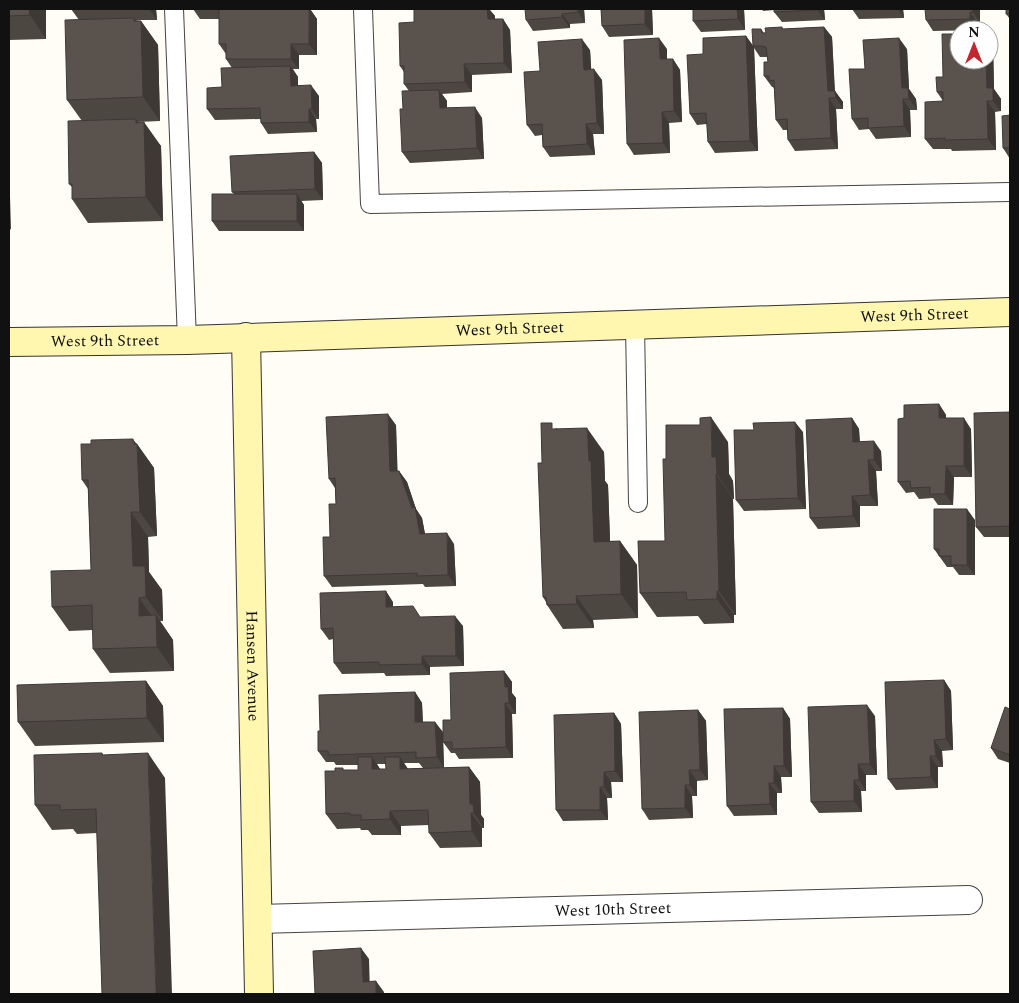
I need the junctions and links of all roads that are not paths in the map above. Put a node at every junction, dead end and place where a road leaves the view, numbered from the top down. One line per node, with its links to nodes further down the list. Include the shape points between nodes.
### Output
1 (174, 9): 7 (lane)
2 (363, 9): 3 (lane, via 370,204)
3 (1010, 192)
4 (1010, 312): 5 (street, West 9th Street)
5 (635, 324): 6 (street, West 9th Street); 9 (lane)
6 (246, 338): 7 (street, West 9th Street); 11 (street, Hansen Avenue)
7 (187, 340): 8 (street, West 9th Street)
8 (9, 342)
9 (638, 503)
10 (968, 900): 11 (street, West 10th Street)
11 (258, 919): 12 (street, Hansen Avenue)
12 (259, 994)

